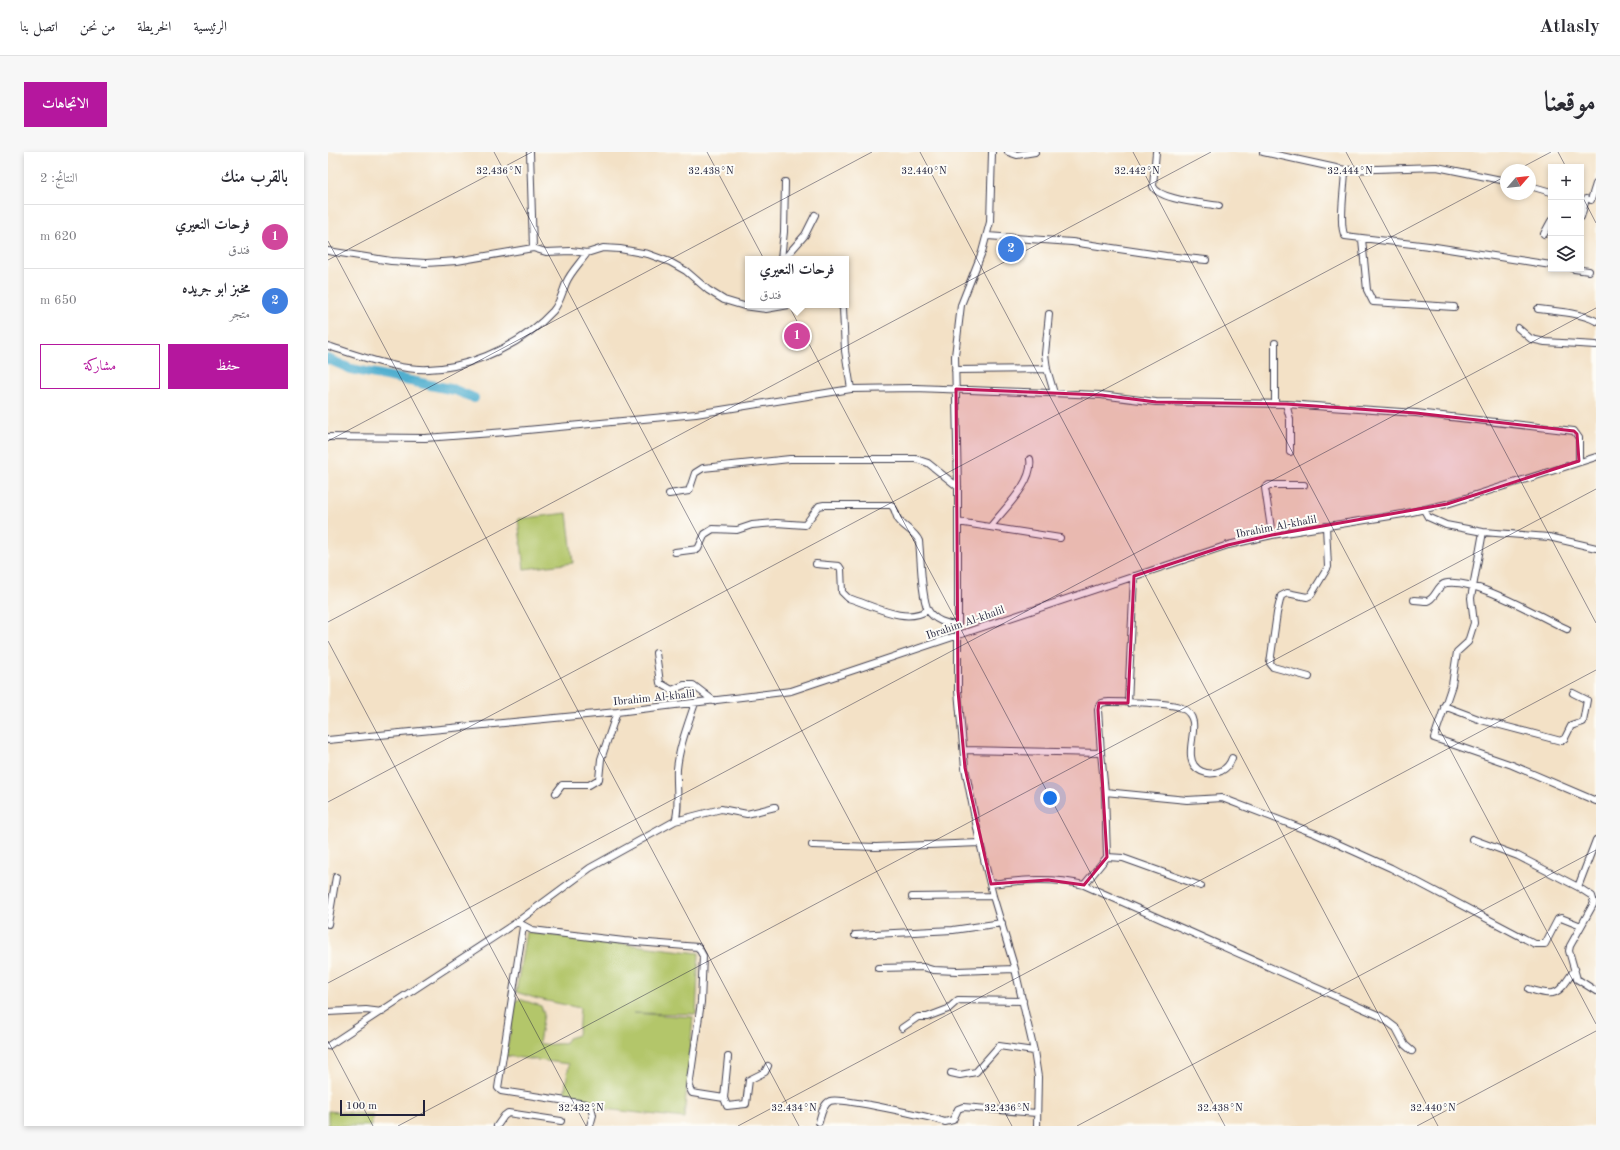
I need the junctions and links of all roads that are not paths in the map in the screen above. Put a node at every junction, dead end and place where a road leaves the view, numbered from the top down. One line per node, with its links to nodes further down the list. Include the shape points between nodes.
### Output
1 (530, 152): 21 (street)
2 (992, 152): 19 (street, via 990,222)
3 (1008, 152): 4 (street, via 1017,155)
4 (1036, 152)
5 (1156, 152): 14 (street, via 1154,190 1175,198)
6 (1263, 152): 7 (street)
7 (1345, 170): 8 (street, via 1437,167); 20 (street, via 1343,233 1349,238)
8 (1500, 180)
9 (785, 182): 24 (street, via 784,232)
10 (1596, 184): 13 (street)
11 (1536, 188): 12 (street)
12 (1548, 191)
13 (1588, 200): 15 (street)
14 (1219, 206)
15 (1584, 210)
16 (815, 215): 25 (street, via 805,235)
17 (1548, 227): 18 (street)
18 (1544, 234)
19 (987, 236): 26 (street, via 1072,242); 41 (street, via 961,305)
20 (1362, 239): 27 (street, via 1429,246); 31 (street, via 1367,290 1373,302)
21 (533, 248): 22 (street, via 457,262 391,261); 23 (street, via 546,252)
22 (328, 251)
23 (587, 253): 30 (street, via 603,248 648,254 686,271 724,300); 39 (street, via 566,282 553,311 524,336 495,353 470,362 422,369 394,366)
24 (780, 256)
25 (787, 256)
26 (1206, 260)
27 (1548, 265)
28 (1584, 270): 29 (street)
29 (1589, 271)
30 (745, 304)
31 (1454, 307)
32 (843, 308): 42 (street)
33 (1538, 309): 35 (street, via 1568,313)
34 (1049, 314): 40 (street)
35 (1596, 321)
36 (1518, 328): 38 (street, via 1531,339)
37 (1275, 343): 45 (street)
38 (1596, 345)
39 (328, 346)
40 (1046, 369): 41 (street); 44 (street)
41 (955, 370): 43 (street)
42 (851, 389): 43 (street); 47 (street, via 696,414 532,430 426,438)
43 (956, 389): 44 (street); 53 (street)
44 (1054, 393): 45 (street, via 1101,395 1156,402)
45 (1275, 404): 46 (street)
46 (1286, 404): 48 (street, via 1290,419); 51 (street, via 1416,413 1574,431 1579,438)
47 (328, 437)
48 (1290, 452)
49 (1596, 457): 51 (street, Ibrahim Al-khalil)
50 (1030, 459): 57 (street, via 1030,473 1024,484)
51 (1579, 461): 55 (street, Ibrahim Al-khalil)
52 (1304, 485): 60 (street, via 1269,485 1265,488)
53 (958, 487): 54 (street, via 922,460 828,458 790,459 703,468 695,473 689,491); 56 (street)
54 (669, 494)
55 (1424, 510): 58 (street, Ibrahim Al-khalil); 59 (street, via 1428,517 1446,525)
56 (958, 522): 57 (street); 69 (street)
57 (991, 526): 61 (street)
58 (1326, 526): 60 (street, Ibrahim Al-khalil); 73 (street, via 1329,564 1327,571 1311,595 1307,597 1287,593 1281,596 1270,663 1273,667)
59 (1483, 532): 62 (street, via 1549,537); 66 (street)
60 (1272, 535): 65 (street, Ibrahim Al-khalil, via 1228,545)
61 (1060, 538)
62 (1596, 548)
63 (675, 552): 68 (street, via 698,549 705,534 713,529 737,530 752,525 776,523 805,525 819,506 824,505 891,505 898,519 917,535 920,541)
64 (816, 564): 68 (street, via 840,566 842,592 848,598 894,614 921,615)
65 (1134, 576): 71 (street, Ibrahim Al-khalil); 77 (street)
66 (1473, 586): 67 (street, via 1444,584 1427,601); 70 (street); 78 (street, via 1471,598 1474,623 1468,642 1457,652 1452,685)
67 (1414, 600)
68 (928, 610): 69 (street, via 938,620 947,624)
69 (958, 624): 71 (street)
70 (1567, 629)
71 (958, 637): 75 (street, Ibrahim Al-khalil, via 805,687 774,694); 81 (street, via 958,691)
72 (656, 653): 75 (street, via 660,683 672,690 684,685 693,685)
73 (1309, 677)
74 (1573, 693): 78 (street, via 1588,700 1583,722 1571,726 1561,741 1481,720)
75 (714, 701): 76 (street, Ibrahim Al-khalil)
76 (695, 703): 79 (street, Ibrahim Al-khalil); 88 (street, via 677,767)
77 (1128, 703): 82 (street, via 1102,702 1098,706); 83 (street, via 1178,706 1190,714 1193,721 1191,756 1202,772 1209,774 1222,771)
78 (1444, 706): 86 (street, via 1434,736 1436,740 1512,765)
79 (617, 712): 80 (street, Ibrahim Al-khalil); 85 (street, via 601,759 599,779 589,785 562,785)
80 (328, 740)
81 (964, 750): 82 (street); 91 (street, via 965,768)
82 (1101, 752): 84 (street)
83 (1232, 758)
84 (1105, 792): 93 (street); 104 (street, via 1186,800 1222,798 1316,834 1391,868 1535,944 1545,944 1558,919)
85 (556, 793)
86 (1596, 801)
87 (775, 806): 88 (street, via 747,814 721,809)
88 (675, 821): 101 (street, via 590,868)
89 (1472, 839): 98 (street, via 1518,856)
90 (1596, 840): 98 (street)
91 (980, 844): 92 (street, via 876,848); 95 (street)
92 (812, 845)
93 (1107, 856): 96 (street); 97 (street, via 1123,858)
94 (336, 877): 103 (street)
95 (991, 884): 96 (street, via 1048,880); 99 (street)
96 (1084, 885): 117 (street, via 1380,1016 1396,1028 1405,1045)
97 (1201, 886)
98 (1578, 887): 104 (street, via 1594,899 1590,913)
99 (994, 896): 100 (street); 102 (street)
100 (912, 897)
101 (517, 922): 105 (street); 114 (street)
102 (1002, 923): 106 (street, via 953,930); 108 (street)
103 (328, 924)
104 (1581, 926): 109 (street, via 1570,946 1570,956)
105 (523, 927): 122 (street, via 601,939 700,949 703,956 701,1002 690,1090 695,1094); 127 (street, via 498,1088 501,1091 591,1106)
106 (855, 935)
107 (878, 968): 108 (street, via 923,967 957,971)
108 (1015, 969): 112 (street)
109 (1575, 969): 110 (street, via 1556,993 1549,995); 111 (street, via 1577,979)
110 (1529, 989)
111 (1596, 991)
112 (1023, 1001): 115 (street, via 958,1000 948,1009 927,1017 918,1017); 118 (street)
113 (328, 1012): 114 (street)
114 (382, 1012): 116 (street)
115 (902, 1028)
116 (328, 1046)
117 (1412, 1050)
118 (1034, 1051): 121 (street, via 999,1046 976,1072 960,1075); 123 (street, via 1038,1076)
119 (728, 1057): 122 (street)
120 (768, 1066): 122 (street, via 765,1072 749,1080 746,1104 727,1106)
121 (951, 1073)
122 (724, 1098)
123 (1037, 1113): 125 (street, via 963,1107 958,1109 953,1120 945,1122 833,1100 824,1106); 128 (street)
124 (561, 1121): 126 (street, via 508,1113)
125 (819, 1122)
126 (498, 1126)
127 (590, 1126)
128 (1037, 1126)

